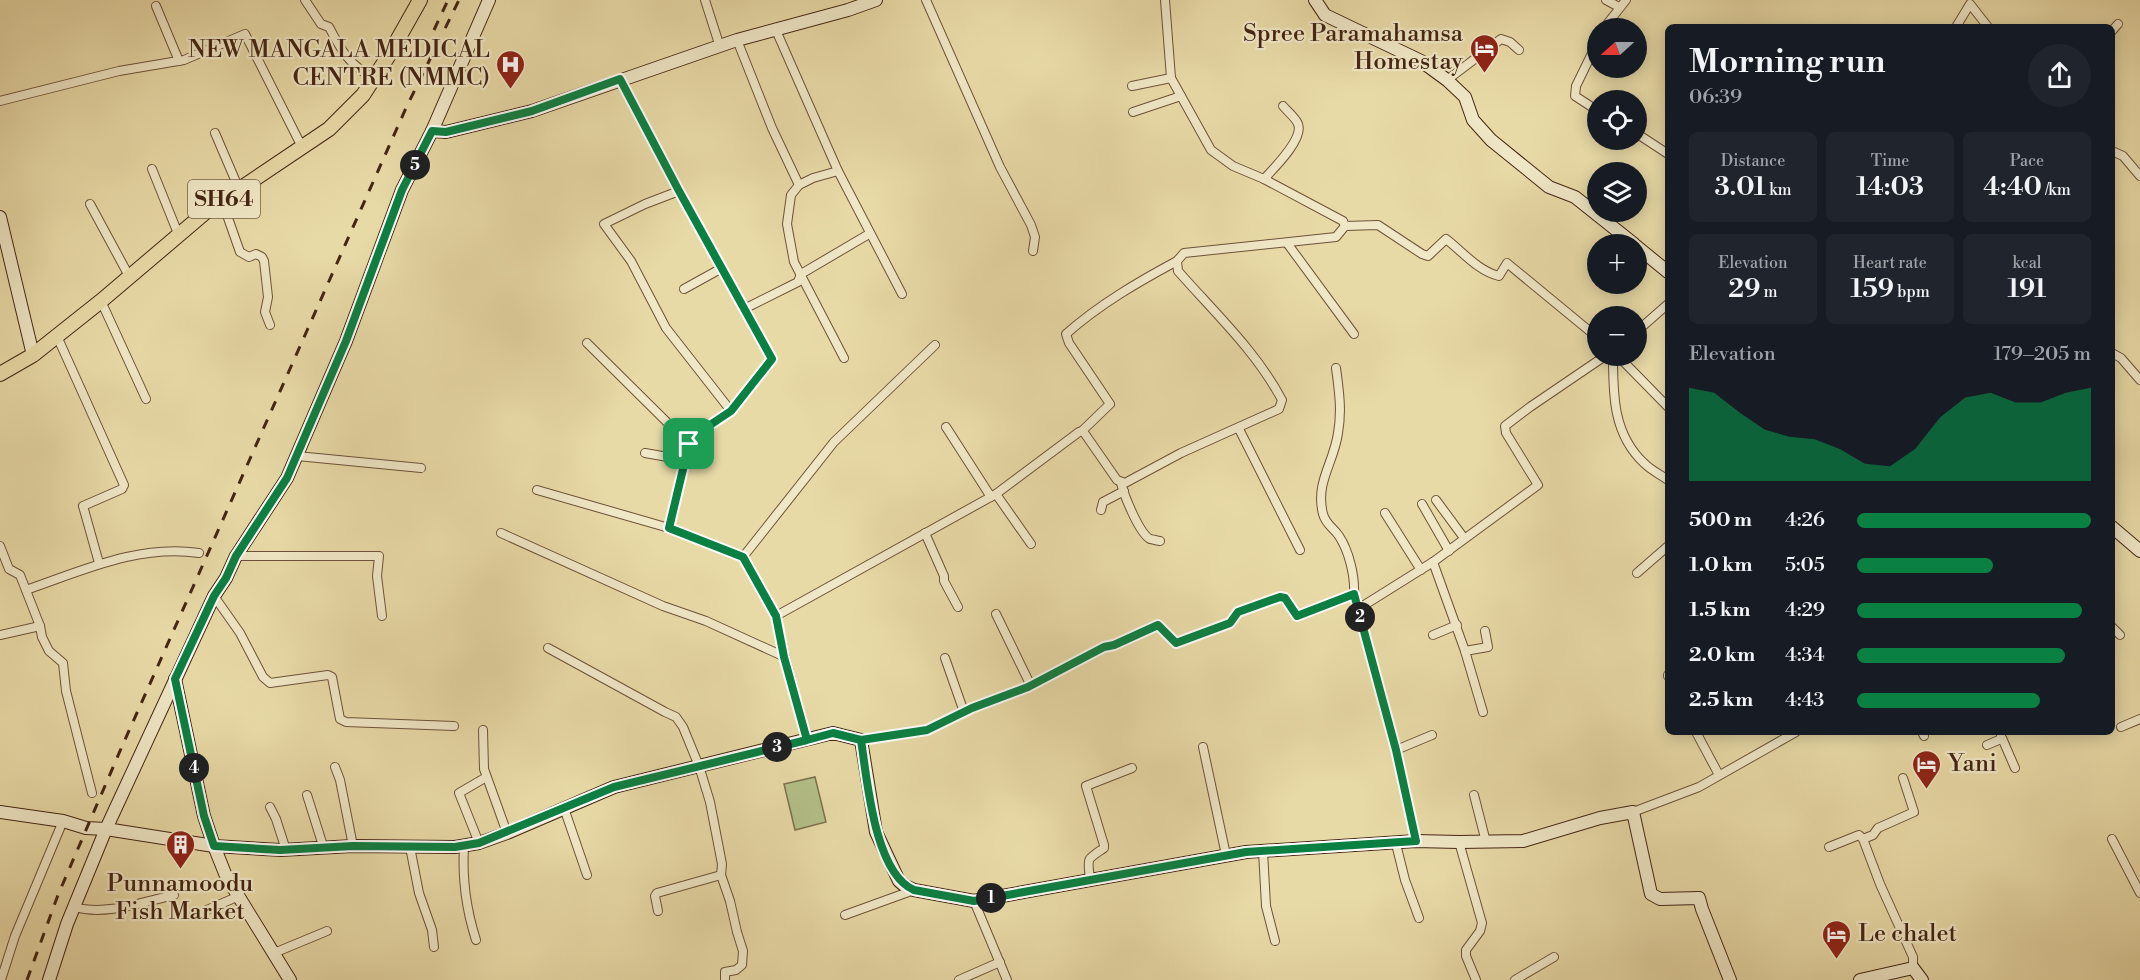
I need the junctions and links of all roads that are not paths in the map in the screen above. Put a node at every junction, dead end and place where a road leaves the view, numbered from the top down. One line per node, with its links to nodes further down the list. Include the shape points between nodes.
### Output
1 (305, 0): 23 (street, via 321,24 329,27 344,56)
2 (420, 0): 23 (main road, SH64)
3 (489, 0): 32 (main road)
4 (705, 0): 18 (street)
5 (876, 0): 16 (main road)
6 (926, 0): 53 (street, via 1000,167 1031,225 1035,237)
7 (1165, 0): 22 (street)
8 (1315, 0): 25 (main road, via 1325,15 1420,61)
9 (1606, 0): 11 (street)
10 (1967, 2): 14 (street); 15 (street)
11 (1622, 4): 13 (street)
12 (156, 6): 20 (street)
13 (1612, 18)
14 (1957, 24)
15 (1986, 24)
16 (775, 28): 17 (main road); 39 (street)
17 (737, 40): 18 (main road); 42 (street)
18 (720, 46): 24 (main road)
19 (1519, 50): 25 (street, via 1501,39)
20 (178, 61): 28 (street, via 119,71); 35 (street, via 245,34)
21 (1587, 64): 29 (street, via 1575,96)
22 (1170, 78): 26 (street); 27 (street)
23 (374, 79): 35 (main road, SH64, via 330,129)
24 (620, 79): 32 (main road, via 532,111 446,132); 44 (street)
25 (1448, 80): 50 (main road, via 1465,97 1473,120 1491,140 1549,187 1575,197)
26 (1132, 86)
27 (1181, 96): 31 (street); 41 (street, via 1211,150 1233,166)
28 (0, 101)
29 (1587, 104)
30 (1283, 106): 41 (street, via 1298,123 1299,132 1295,143)
31 (1133, 112)
32 (432, 131): 89 (main road, via 402,190 346,341)
33 (215, 133): 43 (street)
34 (1647, 140): 36 (street)
35 (302, 147): 43 (main road, SH64)
36 (1665, 152)
37 (2115, 152): 40 (street)
38 (152, 169): 51 (street)
39 (838, 171): 42 (street); 49 (street)
40 (2140, 176)
41 (1264, 179): 48 (street, via 1343,221)
42 (799, 185): 58 (street, via 790,195 787,224 794,262)
43 (239, 189): 45 (main road, SH64)
44 (679, 191): 56 (street); 83 (street, via 604,224 631,261 666,328)
45 (222, 201): 51 (main road, SH64); 66 (street, via 240,252 249,257 256,254 264,261 268,297 265,312)
46 (90, 204): 59 (street)
47 (0, 217): 72 (main road)
48 (1345, 226): 52 (street, via 1336,237); 67 (street, via 1378,225 1428,256 1446,239 1488,274 1499,276 1507,263)
49 (869, 234): 58 (street); 61 (street)
50 (1621, 234)
51 (179, 236): 59 (main road, SH64)
52 (1287, 243): 55 (street, via 1184,253); 69 (street)
53 (1033, 251)
54 (1647, 255): 57 (main road)
55 (1177, 261): 85 (street, via 1178,271 1251,352 1282,400 1280,410); 86 (street, via 1130,287 1066,333 1110,404)
56 (722, 268): 60 (street); 64 (street)
57 (1665, 270)
58 (801, 274): 64 (street, via 798,282); 74 (street)
59 (129, 276): 62 (main road, SH64)
60 (684, 289)
61 (902, 294)
62 (101, 301): 68 (main road, SH64); 81 (street)
63 (1665, 307): 65 (street)
64 (744, 309): 83 (street, via 772,359)
65 (1647, 322)
66 (270, 325)
67 (1587, 329)
68 (56, 334): 72 (main road, SH64); 116 (street, via 124,485 117,493 82,506)
69 (1354, 334)
70 (587, 343): 87 (street)
71 (935, 345): 114 (street, via 834,442)
72 (33, 354): 79 (main road, SH64)
73 (2115, 355): 80 (street)
74 (844, 358)
75 (1590, 366): 104 (street, via 1505,426 1538,485)
76 (1613, 366): 92 (street, via 1613,391 1624,439 1645,464)
77 (1628, 366): 82 (street)
78 (1336, 368): 120 (street, via 1341,409 1338,436 1320,488 1327,525 1338,535 1355,581)
79 (0, 374)
80 (2140, 380)
81 (146, 399)
82 (1665, 404)
83 (731, 411): 87 (street, via 695,435)
84 (946, 427): 95 (street)
85 (1239, 429): 93 (street, via 1181,453); 109 (street)
86 (1082, 431): 93 (street); 95 (street)
87 (689, 444): 90 (street)
88 (645, 453): 90 (street)
89 (297, 456): 91 (street); 113 (main road)
90 (686, 460): 100 (street)
91 (421, 468)
92 (1665, 478)
93 (1122, 487): 98 (street, via 1103,502); 105 (street, via 1145,535)
94 (537, 490): 100 (street)
95 (994, 495): 103 (street); 106 (street)
96 (1436, 500): 104 (street)
97 (1422, 504): 110 (street)
98 (1101, 510)
99 (1385, 513): 117 (street)
100 (669, 528): 114 (street)
101 (2115, 530): 111 (main road)
102 (501, 533): 136 (street)
103 (925, 533): 122 (street); 126 (street)
104 (1464, 538): 110 (street)
105 (1160, 541)
106 (1031, 544)
107 (0, 546): 119 (street, via 9,569 20,575)
108 (1665, 549): 118 (street)
109 (1300, 550)
110 (1449, 551): 115 (street)
111 (2140, 551)
112 (198, 553): 116 (street, via 155,550)
113 (236, 556): 121 (main road); 125 (street, via 379,556)
114 (743, 557): 126 (street)
115 (1433, 562): 117 (street); 128 (street)
116 (99, 563): 119 (street)
117 (1421, 570): 123 (street)
118 (1637, 573)
119 (26, 590): 127 (street)
120 (1354, 594): 123 (street); 139 (street, via 1297,616 1285,598 1280,597 1238,612 1230,623 1176,643 1158,625 1104,647)
121 (214, 596): 138 (main road); 143 (street, via 270,683 328,675 332,677 340,718 346,722)
122 (958, 607)
123 (1358, 609): 154 (street)
124 (996, 614): 139 (street)
125 (382, 616)
126 (776, 616): 136 (street)
127 (40, 626): 132 (street); 162 (street, via 49,651 63,663 66,691)
128 (1456, 626): 131 (street); 135 (street)
129 (2115, 630): 133 (street)
130 (1485, 631): 135 (street, via 1488,646)
131 (1433, 634)
132 (0, 635)
133 (2120, 635)
134 (548, 648): 155 (street, via 676,717)
135 (1465, 651): 141 (street)
136 (784, 657): 150 (street)
137 (945, 658): 140 (street)
138 (175, 679): 170 (main road); 179 (main road)
139 (1031, 686): 140 (street)
140 (964, 712): 151 (street, via 927,730)
141 (1483, 712)
142 (2140, 719): 144 (street)
143 (454, 726)
144 (2121, 728)
145 (483, 730): 171 (street, via 484,769)
146 (1432, 735): 154 (street)
147 (1698, 735): 159 (street)
148 (1791, 735): 159 (street)
149 (2001, 735): 152 (street); 158 (street)
150 (807, 740): 151 (main road, via 833,733); 155 (main road)
151 (861, 740): 191 (main road, via 876,832 899,881)
152 (1987, 745)
153 (1203, 747): 187 (street)
154 (1396, 750): 174 (street)
155 (699, 766): 166 (main road, via 614,787); 189 (street, via 710,802)
156 (335, 767): 180 (street)
157 (1132, 768): 190 (street, via 1086,786 1104,845 1087,862)
158 (2015, 768)
159 (1719, 775): 168 (street, via 1699,787)
160 (1903, 778): 172 (street, via 1914,812)
161 (483, 779): 177 (street, via 459,793)
162 (92, 793)
163 (307, 795): 184 (street)
164 (1474, 795): 176 (street)
165 (270, 807): 185 (street)
166 (564, 808): 171 (main road); 188 (street)
167 (0, 812): 169 (main road)
168 (1634, 812): 176 (main road, via 1522,840); 218 (main road, via 1651,894 1660,899 1699,898)
169 (63, 821): 170 (main road); 208 (street)
170 (106, 829): 179 (main road); 196 (main road)
171 (507, 833): 177 (main road)
172 (1863, 839): 183 (street, via 1859,835); 209 (street, via 1912,957)
173 (2112, 839): 192 (street)
174 (1416, 841): 175 (main road); 178 (main road)
175 (1459, 842): 176 (main road); 216 (street, via 1482,923 1466,950)
176 (1486, 842)
177 (479, 843): 181 (main road)
178 (1396, 844): 186 (main road); 200 (street)
179 (214, 846): 185 (main road); 194 (main road)
180 (353, 846): 182 (main road); 184 (main road)
181 (464, 846): 182 (main road); 202 (street, via 463,881)
182 (410, 847): 204 (street)
183 (1829, 847)
184 (324, 849): 185 (main road)
185 (286, 850)
186 (1263, 851): 187 (main road); 203 (street, via 1266,906)
187 (1226, 855): 190 (main road)
188 (587, 874)
189 (721, 875): 197 (street, via 657,893); 213 (street, via 743,951 742,965 725,972)
190 (1090, 880): 195 (main road)
191 (914, 890): 195 (main road); 198 (street)
192 (2140, 893)
193 (174, 895): 196 (street, via 102,911)
194 (239, 896): 199 (street); 205 (main road)
195 (974, 901): 207 (street)
196 (74, 907): 211 (main road)
197 (657, 911)
198 (844, 915)
199 (193, 916)
200 (1419, 918)
201 (327, 931): 205 (street)
202 (476, 940)
203 (1275, 941)
204 (434, 947)
205 (274, 953): 212 (main road)
206 (1554, 957): 217 (street)
207 (1000, 962): 214 (street); 215 (street)
208 (2, 967): 210 (street)
209 (1913, 968): 219 (main road); 220 (main road)
210 (1, 980)
211 (49, 980)
212 (290, 980)
213 (725, 980)
214 (960, 980)
215 (1007, 980)
216 (1476, 980)
217 (1515, 980)
218 (1730, 980)
219 (1860, 980)
220 (1922, 980)

